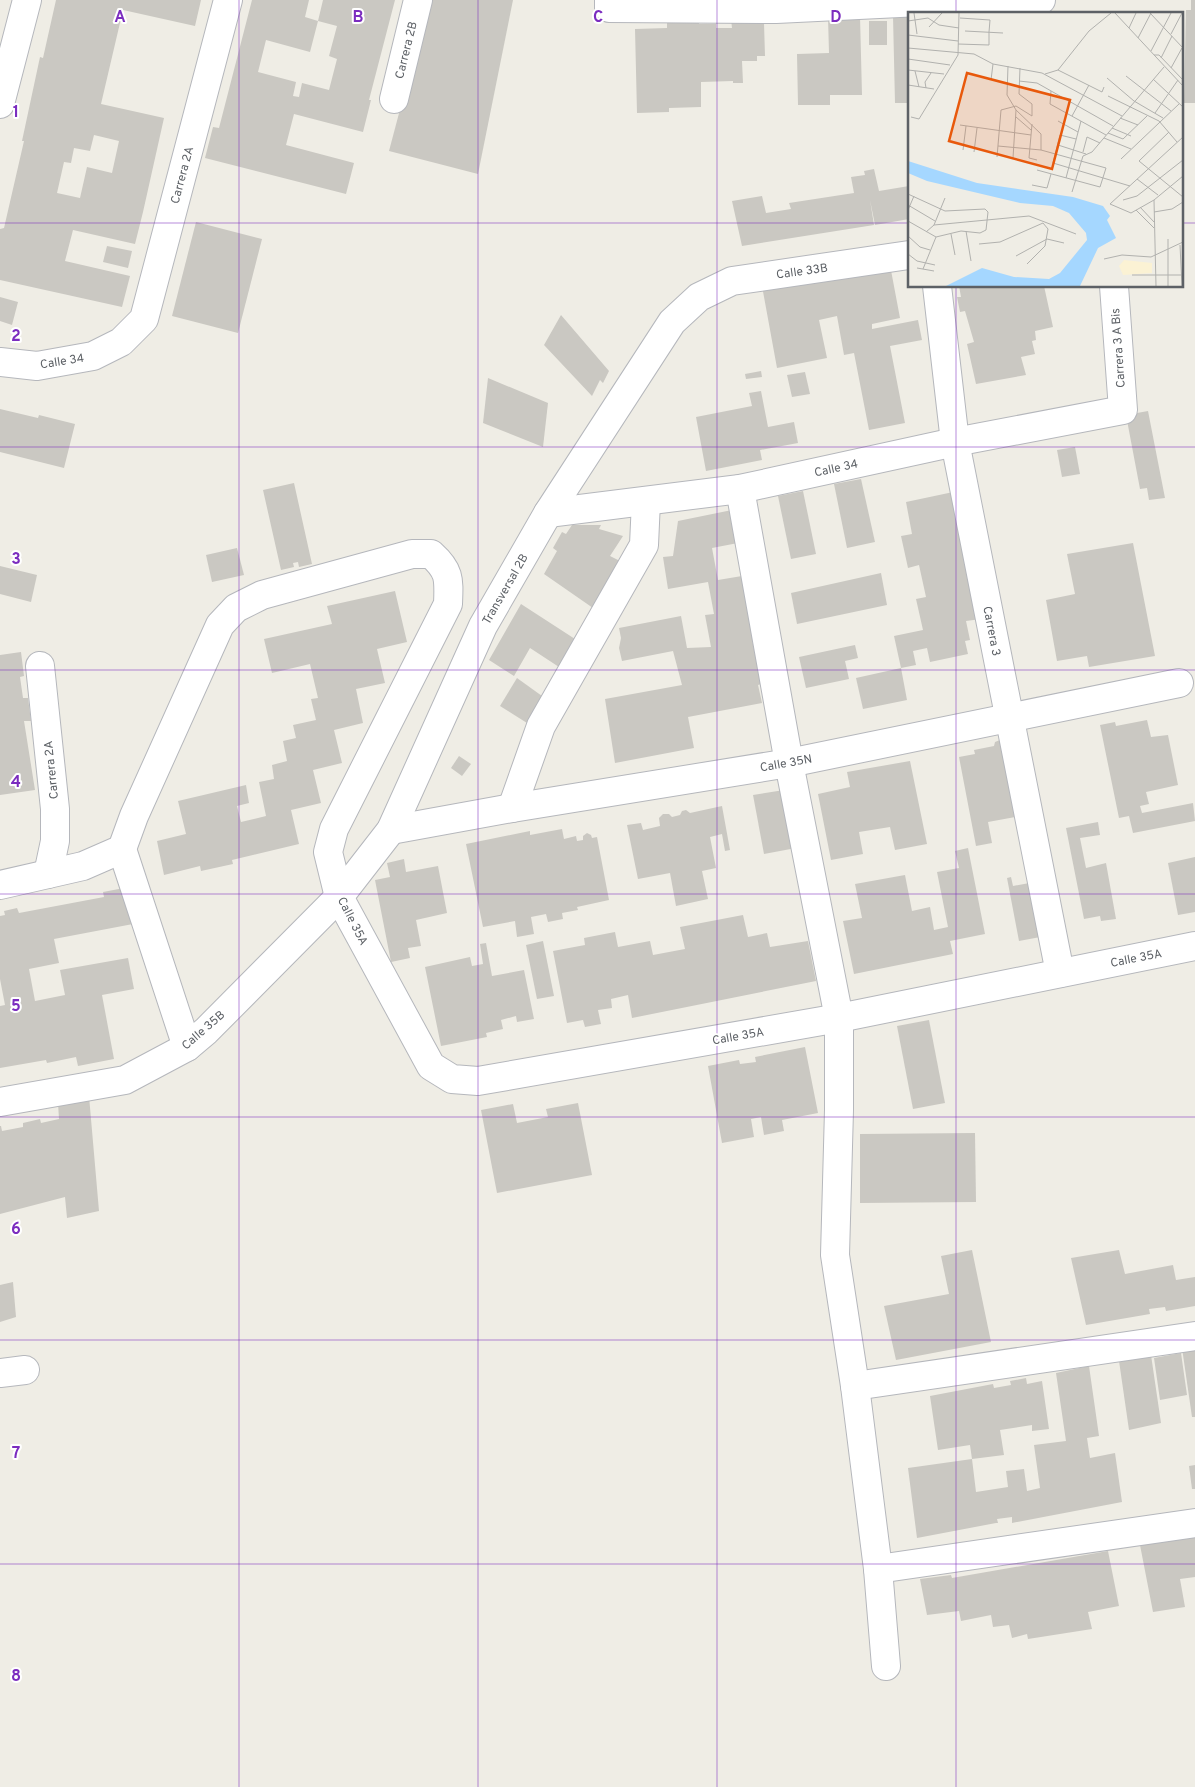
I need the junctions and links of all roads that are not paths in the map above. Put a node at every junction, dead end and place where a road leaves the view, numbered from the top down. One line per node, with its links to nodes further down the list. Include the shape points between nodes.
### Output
1 (27, 0): 9 (street)
2 (228, 0): 14 (street, Carrera 2A, via 144,319)
3 (418, 0): 8 (street, Carrera 2B)
4 (609, 0): 6 (street, via 609,8)
5 (1041, 0): 7 (street)
6 (776, 4): 7 (street)
7 (941, 5)
8 (394, 100)
9 (0, 104)
10 (908, 255): 13 (street, Calle 33B, via 732,281)
11 (937, 288): 17 (street, Carrera 3)
12 (1114, 288): 16 (street, Carrera 3 A Bis)
13 (699, 297): 20 (street, Transversal 2B, via 672,322)
14 (121, 342): 15 (street, Calle 34, via 93,356 37,366)
15 (0, 362)
16 (1122, 410): 17 (street, Calle 34)
17 (955, 442): 18 (street, Calle 34); 23 (street, Carrera 3)
18 (740, 489): 19 (street, Calle 34); 24 (street)
19 (646, 501): 20 (street, Calle 34); 25 (street, via 644,545 542,726)
20 (548, 513): 26 (street, Transversal 2B, via 483,626)
21 (40, 666): 28 (street, Carrera 2A, via 55,809 55,841)
22 (1179, 683): 23 (street, Calle 35N)
23 (1009, 717): 24 (street, Calle 35N); 32 (street, Carrera 3)
24 (789, 763): 25 (street, Calle 35N); 33 (street)
25 (512, 808): 26 (street, Calle 35N)
26 (391, 830): 30 (street, Transversal 2B)
27 (122, 849): 28 (street, via 83,866); 30 (street, Calle 35A, via 220,625 236,608 262,595 412,554 431,554 443,565 449,582 448,604 334,829 328,852); 34 (street)
28 (48, 874): 29 (street)
29 (0, 885)
30 (339, 897): 33 (street, Calle 35A, via 431,1066 452,1079 478,1081); 34 (street, Calle 35B, via 206,1031)
31 (1195, 946): 32 (street, Calle 35A)
32 (1060, 973): 33 (street, Calle 35A)
33 (839, 1018): 37 (street, via 835,1255)
34 (186, 1047): 35 (street, Calle 35B, via 125,1080)
35 (0, 1102)
36 (1195, 1336): 37 (street)
37 (856, 1386): 39 (street)
38 (1195, 1523): 39 (street)
39 (878, 1569): 40 (street)
40 (886, 1666)

